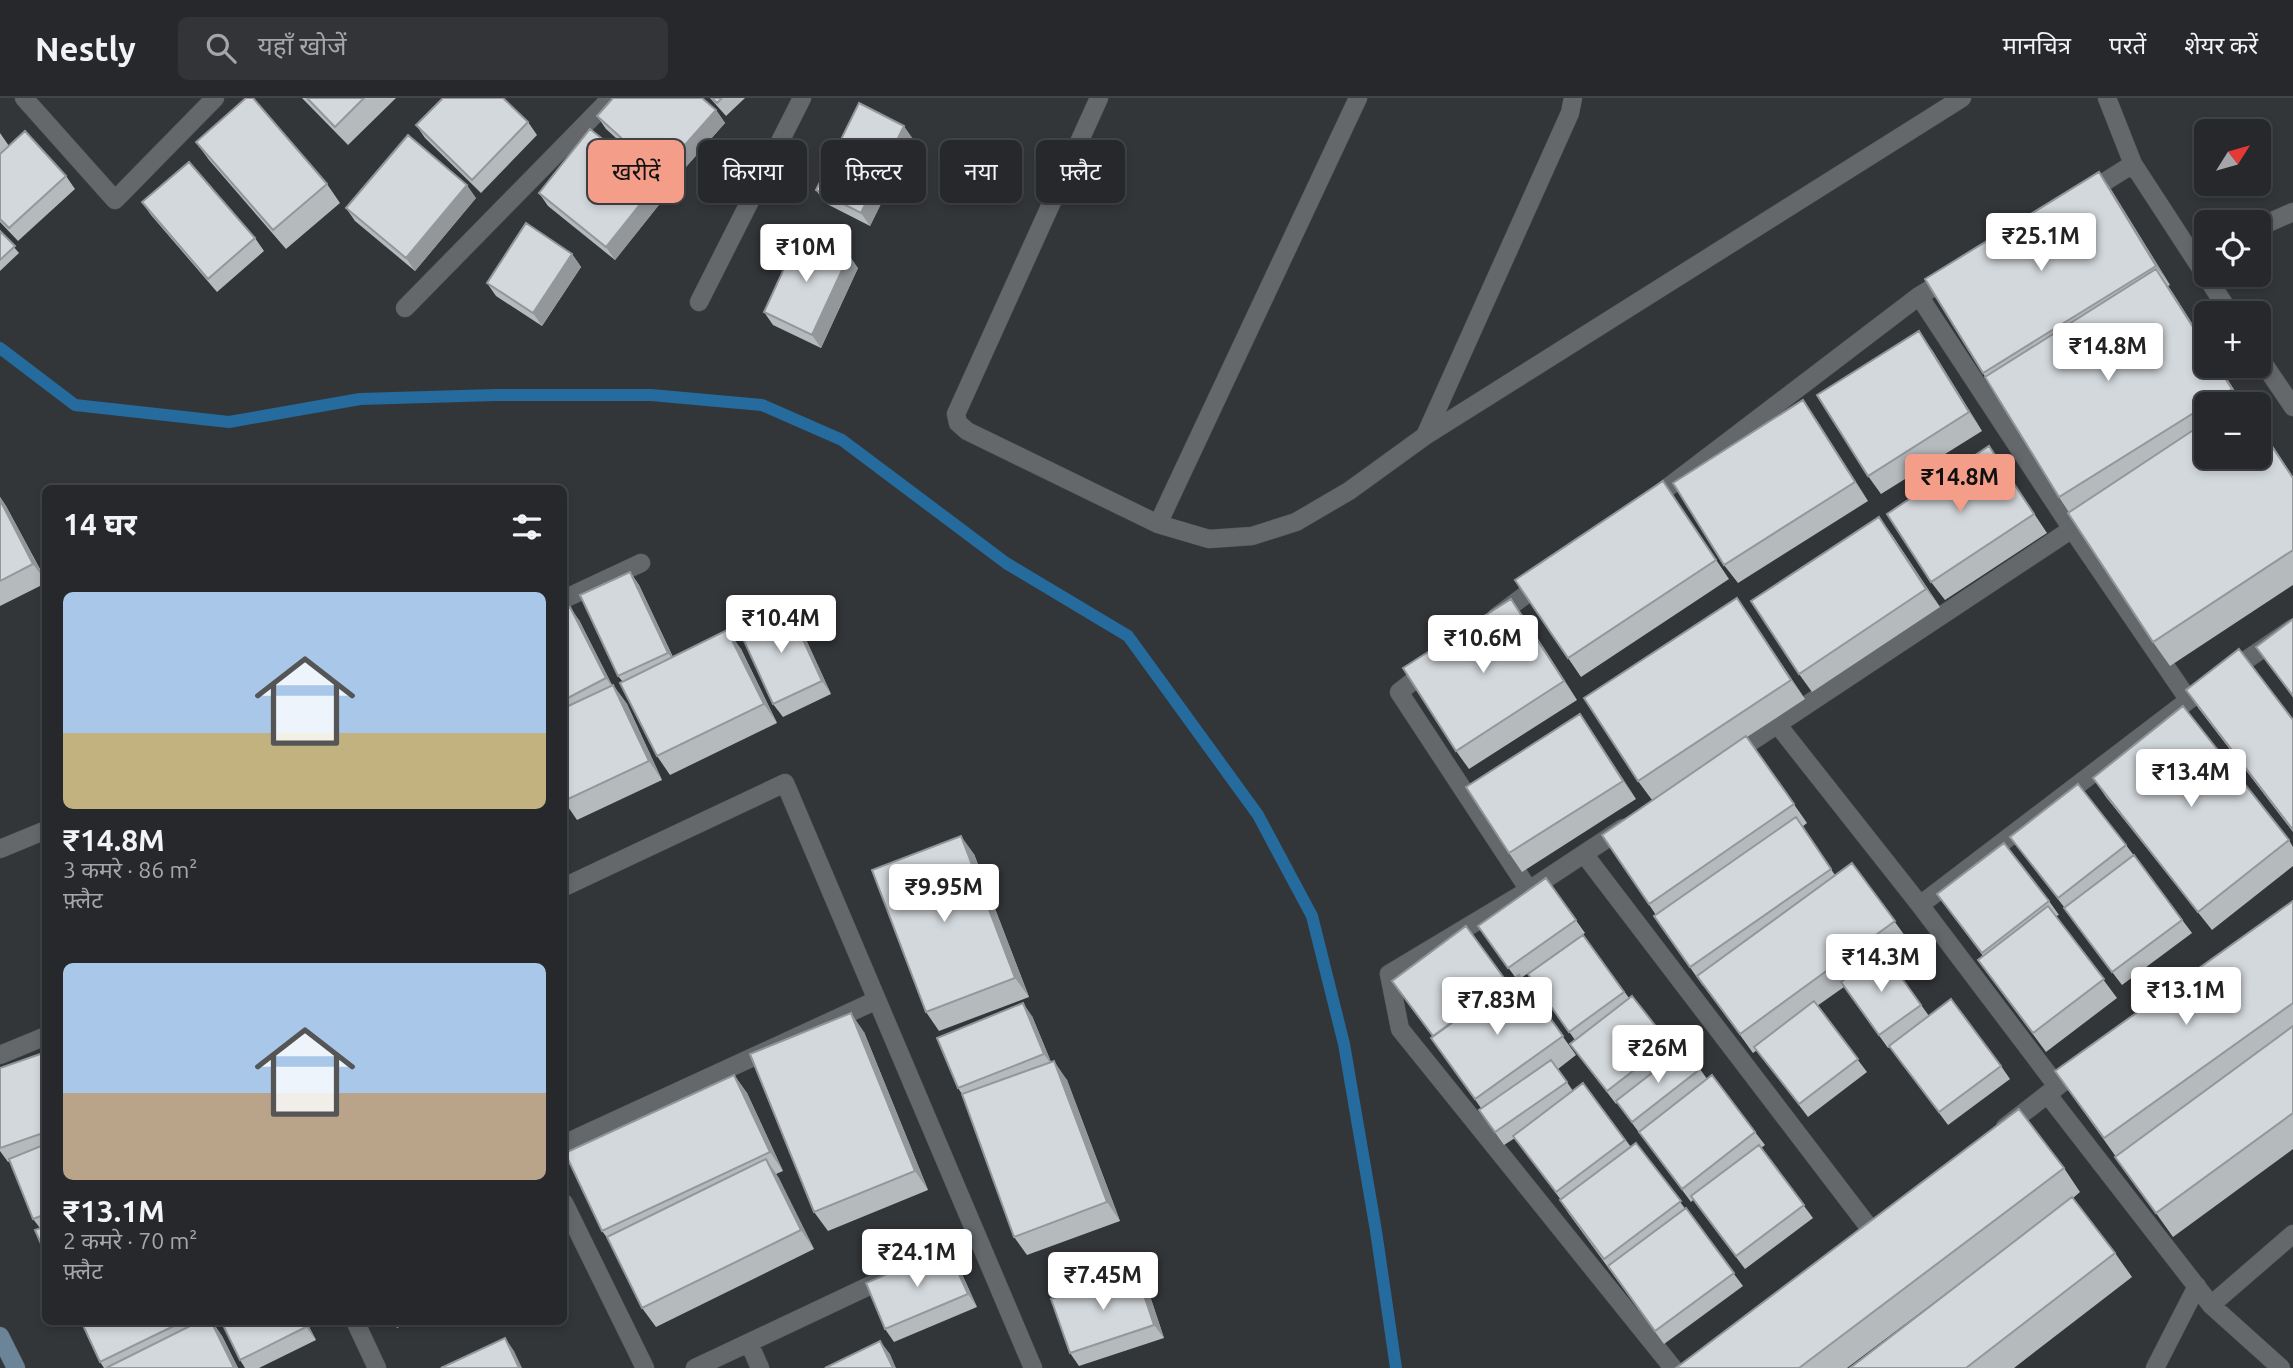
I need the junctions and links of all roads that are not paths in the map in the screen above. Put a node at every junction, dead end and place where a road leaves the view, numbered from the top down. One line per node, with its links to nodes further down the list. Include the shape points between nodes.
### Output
1 (24, 98): 2 (street, via 115,200)
2 (215, 98)
3 (611, 98): 18 (street)
4 (802, 98): 17 (street)
5 (1099, 98): 23 (street, via 956,414 967,431)
6 (1358, 98): 23 (street)
7 (1573, 98): 21 (street)
8 (1962, 98): 21 (street)
9 (2107, 98): 10 (street)
10 (2133, 164): 11 (street); 14 (street)
11 (2074, 201)
12 (2293, 212): 13 (street)
13 (2271, 222)
14 (2194, 246)
15 (1967, 267): 16 (street)
16 (1919, 296): 22 (street); 24 (street)
17 (699, 302)
18 (405, 308)
19 (2271, 375): 20 (street)
20 (2293, 407)
21 (1425, 436): 23 (street, via 1349,491 1296,522 1252,536 1209,539)
22 (1631, 515)
23 (1158, 524)
24 (2072, 529): 31 (street); 32 (street)
25 (641, 563): 27 (street)
26 (1554, 574): 28 (street)
27 (567, 598)
28 (1487, 624)
29 (2293, 628): 31 (street)
30 (1443, 658): 39 (street, via 1399,692)
31 (2188, 699): 40 (street)
32 (1777, 724): 33 (street); 40 (street)
33 (1720, 763)
34 (1641, 816): 37 (street)
35 (42, 832): 36 (street)
36 (0, 849)
37 (1584, 855): 39 (street); 49 (street)
38 (567, 886): 41 (street, via 785,783)
39 (1529, 890): 63 (street, via 1389,974 1400,1029)
40 (1920, 905): 45 (street)
41 (877, 1000): 47 (street); 51 (street)
42 (42, 1038): 43 (street)
43 (0, 1055)
44 (2089, 1061): 45 (street)
45 (2053, 1091): 46 (street); 52 (street)
46 (1992, 1136)
47 (567, 1143)
48 (567, 1209): 59 (street)
49 (1868, 1227)
50 (2293, 1234): 53 (street)
51 (977, 1236): 56 (street); 62 (street)
52 (2197, 1286): 53 (street); 64 (street)
53 (2211, 1305): 65 (street)
54 (357, 1325): 58 (street)
55 (0, 1336): 57 (street)
56 (749, 1343): 60 (street); 61 (street)
57 (16, 1368)
58 (377, 1368)
59 (645, 1368)
60 (695, 1368)
61 (760, 1368)
62 (1033, 1368)
63 (1673, 1368)
64 (2155, 1368)
65 (2281, 1368)

